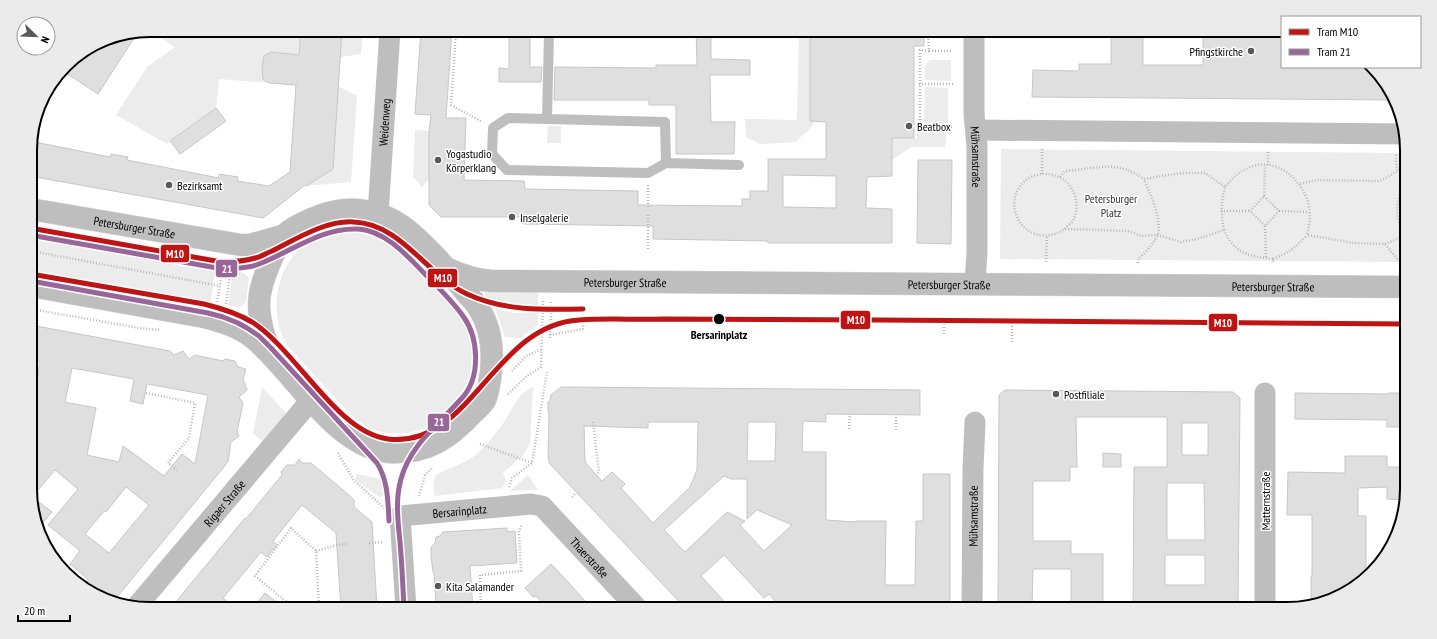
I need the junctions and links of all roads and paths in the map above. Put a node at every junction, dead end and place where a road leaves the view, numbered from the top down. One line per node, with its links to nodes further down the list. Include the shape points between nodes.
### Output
1 (390, 37): 36 (street, Weidenweg)
2 (456, 37): 12 (path, via 451,105)
3 (549, 37): 10 (lane)
4 (928, 37): 6 (path)
5 (974, 37): 13 (street, Mühsamstraße)
6 (929, 51): 7 (path); 8 (path, via 920,50)
7 (952, 51)
8 (920, 84): 9 (path); 11 (path, via 920,127)
9 (953, 84)
10 (547, 119): 12 (lane, via 508,118); 18 (lane, via 665,122)
11 (953, 127)
12 (493, 128): 22 (lane, via 492,154 507,170)
13 (976, 130): 14 (street); 61 (street, Mühsamstraße)
14 (1399, 134)
15 (1396, 153): 21 (path)
16 (1268, 154): 20 (path)
17 (1042, 156): 23 (path)
18 (666, 163): 19 (lane); 22 (lane)
19 (739, 165)
20 (1266, 165): 26 (path, via 1284,170); 27 (path, via 1249,167 1235,175); 29 (path)
21 (1398, 171): 26 (path, via 1380,181 1316,180)
22 (648, 173): 30 (path)
23 (1042, 174): 24 (path); 45 (path, via 1024,182 1015,197 1014,206 1019,222 1024,228 1038,235)
24 (1060, 177): 25 (path, via 1065,171 1108,167 1134,172); 40 (path, via 1074,192 1076,202 1072,222)
25 (1144, 179): 27 (path, via 1181,173 1205,173); 43 (path, via 1154,202)
26 (1300, 184): 35 (path)
27 (1225, 187): 32 (path)
28 (1400, 194): 39 (path, via 1397,217)
29 (1264, 196): 33 (path); 34 (path)
30 (648, 207)
31 (37, 210): 42 (main road, Petersburger Straße, via 241,245)
32 (1221, 211): 33 (path); 41 (path)
33 (1250, 211): 38 (path)
34 (1279, 211): 35 (path); 38 (path)
35 (1310, 212): 44 (path)
36 (378, 214): 42 (main road, via 358,210 324,213); 58 (main road, via 405,227)
37 (648, 215): 48 (path)
38 (1265, 226): 50 (path)
39 (1400, 227)
40 (1065, 228): 43 (path, via 1128,232 1141,236); 45 (path, via 1057,234)
41 (1224, 230): 43 (path, via 1197,240 1181,242); 50 (path, via 1228,239 1242,252)
42 (285, 235): 76 (main road, via 266,273 260,295 260,317)
43 (1158, 235): 53 (path)
44 (1307, 235): 47 (path, via 1354,243); 51 (path, via 1287,254)
45 (1047, 236): 52 (path)
46 (1400, 238): 47 (path)
47 (1385, 244): 55 (path)
48 (648, 251)
49 (37, 252): 62 (path)
50 (1266, 258): 51 (path)
51 (1273, 259): 54 (path)
52 (1046, 262)
53 (1138, 262)
54 (1273, 263)
55 (1400, 264)
56 (223, 267): 62 (path)
57 (231, 268): 67 (path)
58 (447, 268): 59 (main road, Petersburger Straße, via 476,280); 65 (main road)
59 (492, 281): 60 (main road, Petersburger Straße); 65 (main road, Petersburger Straße)
60 (543, 281): 61 (main road, Petersburger Straße); 77 (path)
61 (975, 284): 64 (main road, Petersburger Straße)
62 (220, 286): 66 (path)
63 (37, 287): 76 (main road, via 215,319 241,330)
64 (1400, 287)
65 (467, 295): 81 (main road, via 478,307 489,335 492,360 486,399 463,424 439,442 425,448 400,452 373,448 354,440 338,428)
66 (217, 304)
67 (226, 305)
68 (551, 313): 69 (path)
69 (550, 320)
70 (944, 324): 74 (path)
71 (583, 325): 73 (path, via 583,328 550,336)
72 (1012, 325): 75 (path)
73 (550, 330)
74 (944, 334)
75 (1012, 342)
76 (268, 352): 81 (main road)
77 (541, 366)
78 (547, 372): 90 (path)
79 (1265, 392): 110 (street, Matternstraße)
80 (146, 393): 91 (path, via 195,404 189,438 168,463)
81 (311, 400): 103 (street, Rigaer Straße)
82 (850, 414): 86 (path)
83 (896, 415): 87 (path)
84 (593, 422): 92 (path, via 599,472)
85 (975, 422): 109 (street, Mühsamstraße)
86 (849, 429)
87 (896, 430)
88 (480, 444): 90 (path)
89 (338, 452): 97 (path, via 353,479)
90 (532, 463): 96 (path, via 512,478 507,492)
91 (177, 470)
92 (597, 474)
93 (576, 493): 94 (path)
94 (572, 497)
95 (542, 506): 96 (street, Bersarinplatz, via 531,504); 108 (street, Thaerstraße)
96 (508, 507): 97 (street, Bersarinplatz)
97 (394, 514): 106 (street)
98 (522, 524): 107 (path, via 519,531 521,571 480,575)
99 (388, 542): 100 (path)
100 (369, 543)
101 (348, 544): 102 (path)
102 (316, 550): 104 (path, via 291,528 255,576); 105 (path)
103 (141, 602)
104 (286, 602)
105 (319, 602)
106 (405, 602)
107 (481, 602)
108 (631, 602)
109 (972, 602)
110 (1265, 602)

